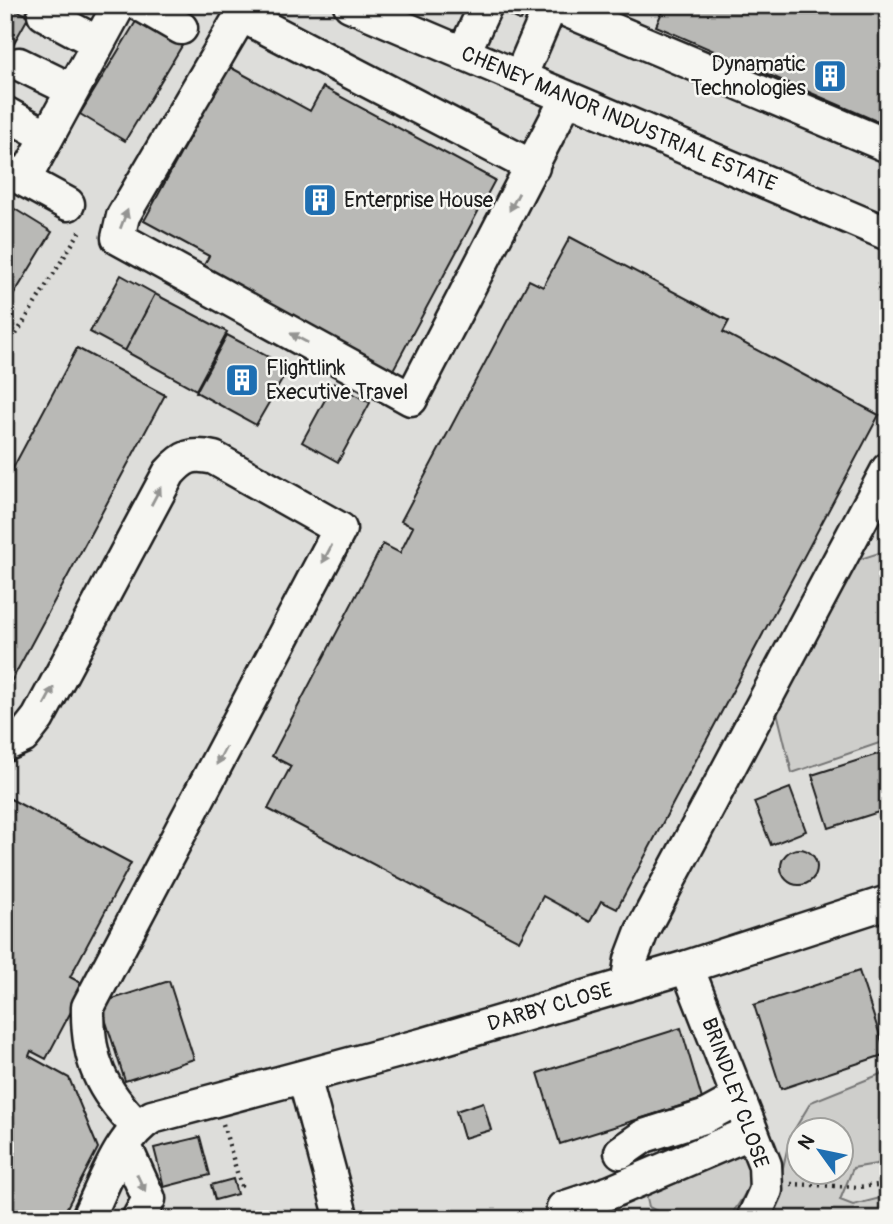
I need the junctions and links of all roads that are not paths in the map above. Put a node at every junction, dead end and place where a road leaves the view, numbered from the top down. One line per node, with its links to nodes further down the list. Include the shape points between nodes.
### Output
1 (118, 5): 9 (street)
2 (141, 5): 8 (street)
3 (350, 5): 10 (street, CHENEY MANOR INDUSTRIAL ESTATE)
4 (486, 5): 10 (street)
5 (553, 5): 12 (street); 17 (street)
6 (245, 11): 18 (street); 18 (street, one-way to 6, via 411,399 118,238 123,216)
7 (44, 14): 9 (street)
8 (181, 28)
9 (98, 43): 13 (street)
10 (463, 54): 12 (street, CHENEY MANOR INDUSTRIAL ESTATE)
11 (19, 64): 13 (street)
12 (520, 77): 14 (street, CHENEY MANOR INDUSTRIAL ESTATE)
13 (72, 90): 16 (street)
14 (567, 98): 18 (street); 21 (street, CHENEY MANOR INDUSTRIAL ESTATE)
15 (5, 113): 16 (street)
16 (47, 136): 19 (street)
17 (888, 146)
18 (533, 167)
19 (14, 174): 20 (street)
20 (68, 204)
21 (888, 234)
22 (888, 469): 26 (street, via 642,932)
23 (5, 745): 30 (street, one-way to 30, via 23,737 38,718 169,473 182,458 195,454 214,458 340,529 88,1007 87,1041 94,1062)
24 (888, 902): 25 (street, DARBY CLOSE)
25 (687, 967): 26 (street, DARBY CLOSE); 28 (street, BRINDLEY CLOSE)
26 (628, 985): 27 (street, DARBY CLOSE)
27 (304, 1077): 30 (street, DARBY CLOSE, via 215,1108 152,1117); 33 (street)
28 (739, 1098): 29 (street, BRINDLEY CLOSE); 31 (street, via 704,1116 644,1136)
29 (752, 1132): 32 (street); 36 (street, BRINDLEY CLOSE, via 767,1182)
30 (132, 1137): 34 (street); 35 (street, one-way to 35, via 149,1199)
31 (621, 1152)
32 (563, 1208)
33 (338, 1214)
34 (87, 1219)
35 (138, 1219)
36 (753, 1219)

